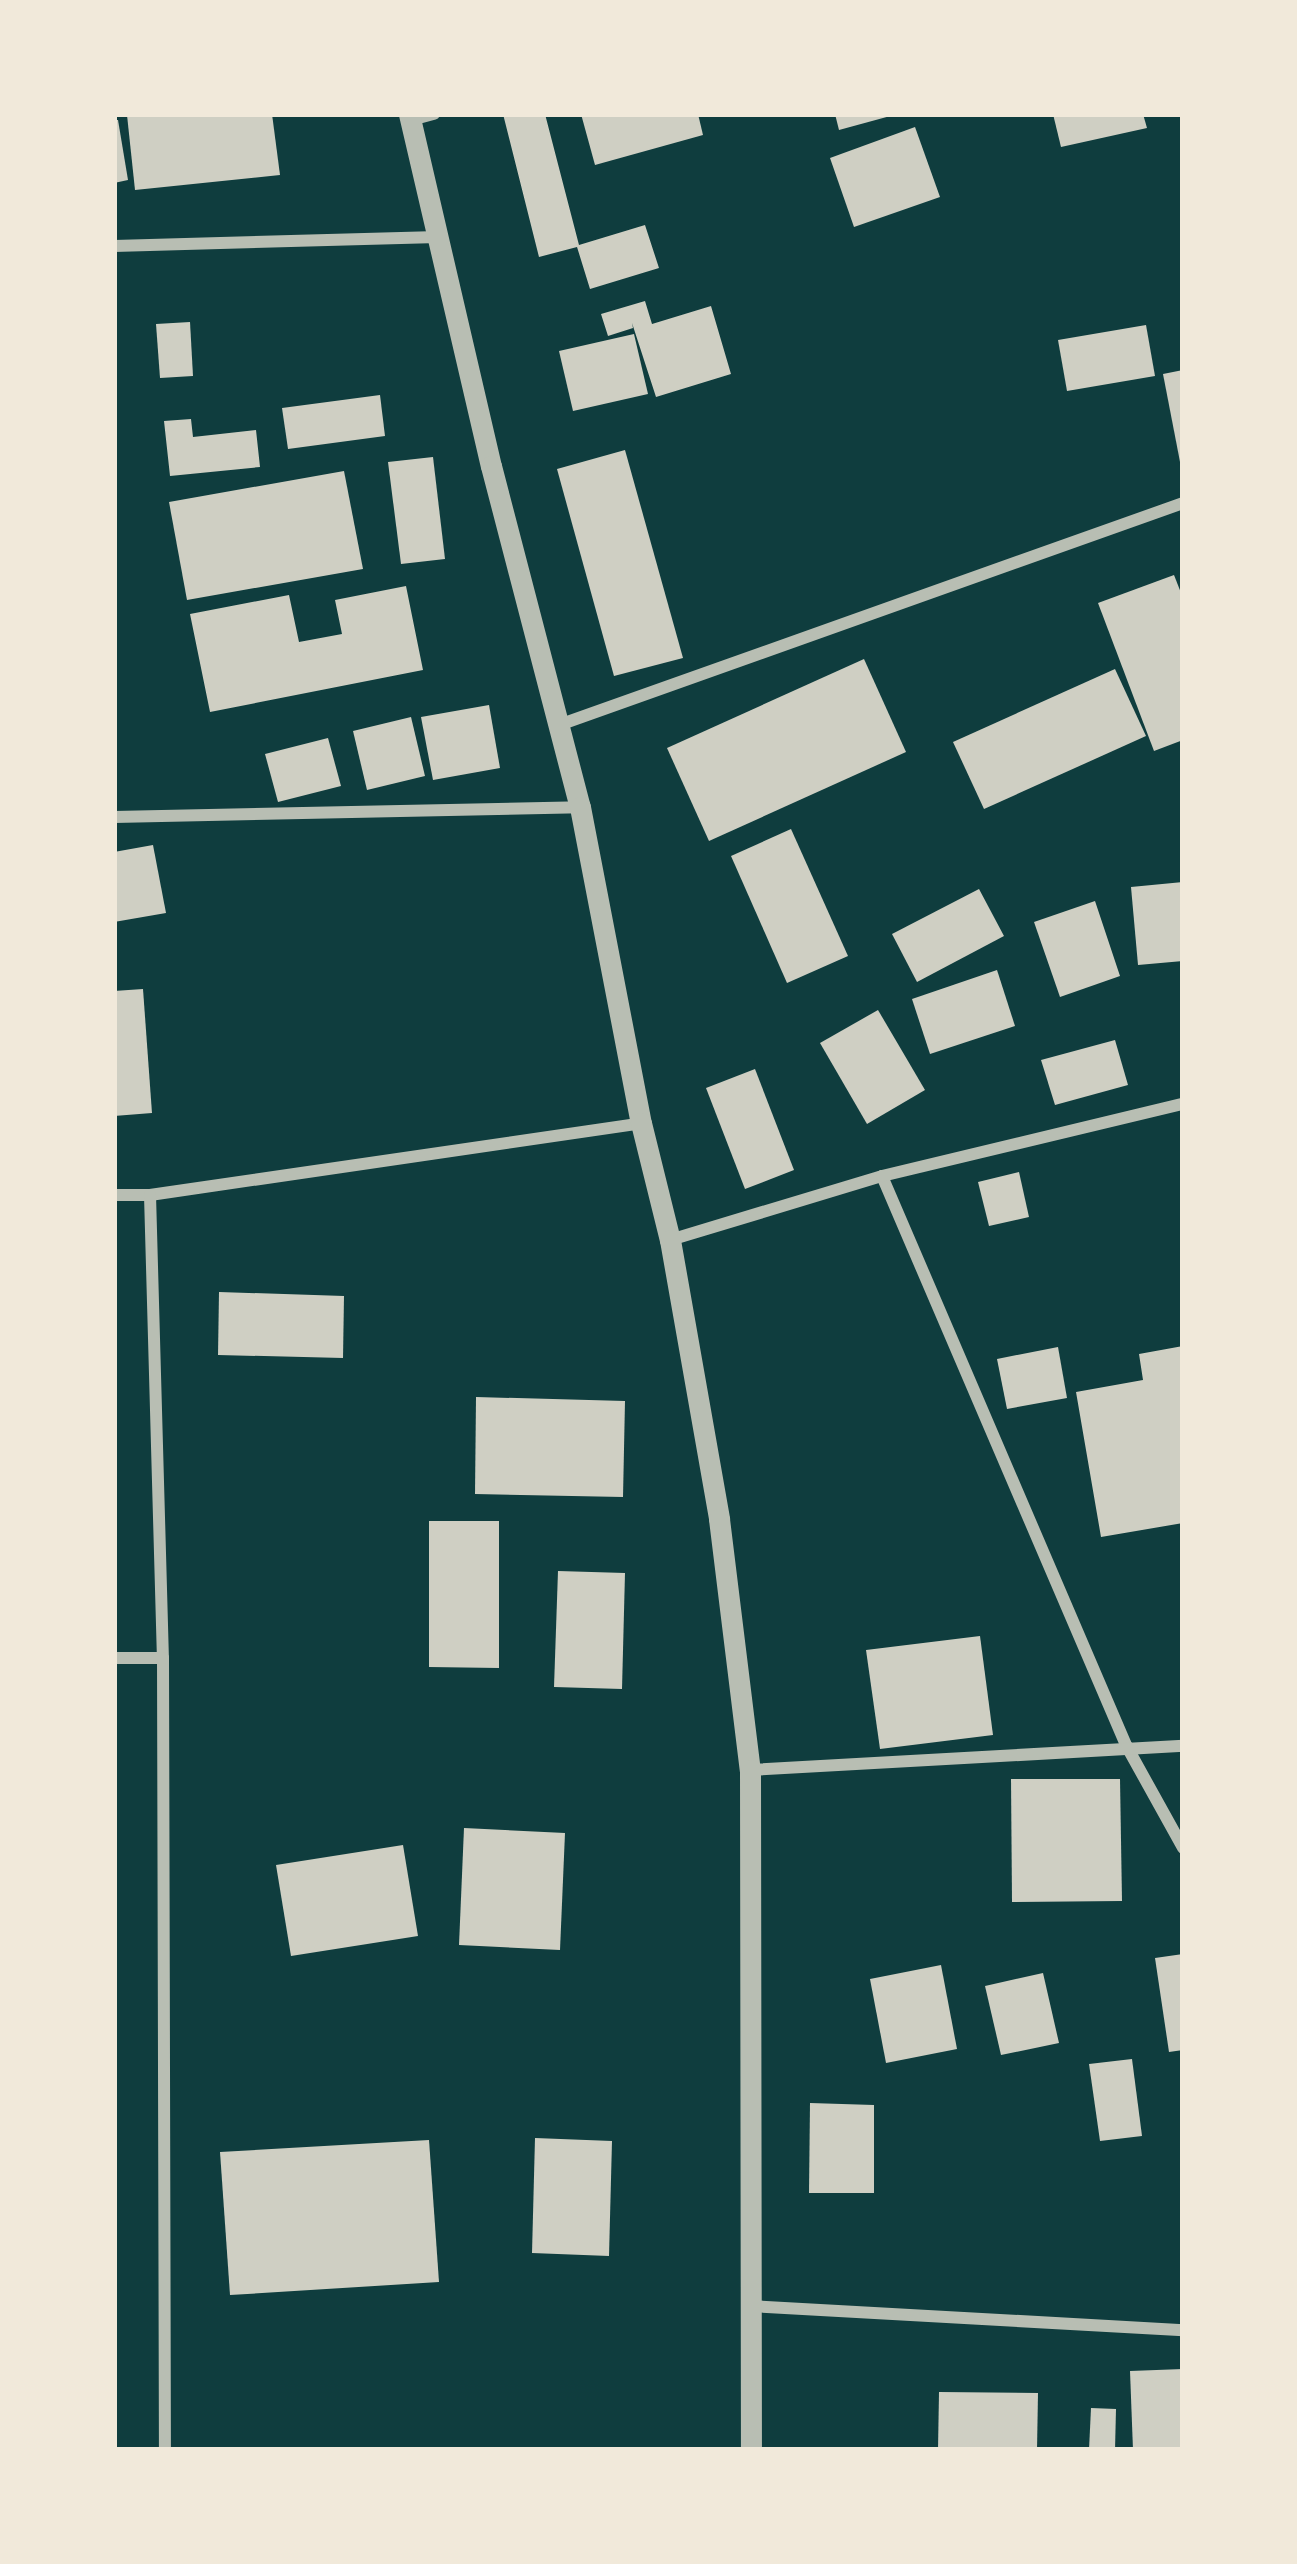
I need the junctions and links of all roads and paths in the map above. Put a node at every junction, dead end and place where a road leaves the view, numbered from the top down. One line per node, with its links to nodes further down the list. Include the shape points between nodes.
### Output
1 (434, 114): 2 (street)
2 (410, 117): 3 (street)
3 (438, 237): 4 (street); 6 (street)
4 (114, 246)
5 (1183, 503): 6 (street)
6 (559, 725): 7 (street)
7 (580, 806): 8 (street); 10 (street)
8 (114, 817)
9 (1183, 1104): 11 (street)
10 (641, 1123): 13 (street); 14 (street)
11 (882, 1176): 14 (street); 17 (street)
12 (114, 1195): 13 (street)
13 (150, 1195): 16 (street)
14 (670, 1240): 19 (street)
15 (114, 1658): 16 (street)
16 (163, 1658): 23 (street)
17 (1126, 1745): 18 (street); 19 (street); 20 (street)
18 (1183, 1746)
19 (750, 1769): 21 (street)
20 (1183, 1848)
21 (748, 2306): 22 (street); 24 (street)
22 (1183, 2330)
23 (165, 2450)
24 (751, 2450)

